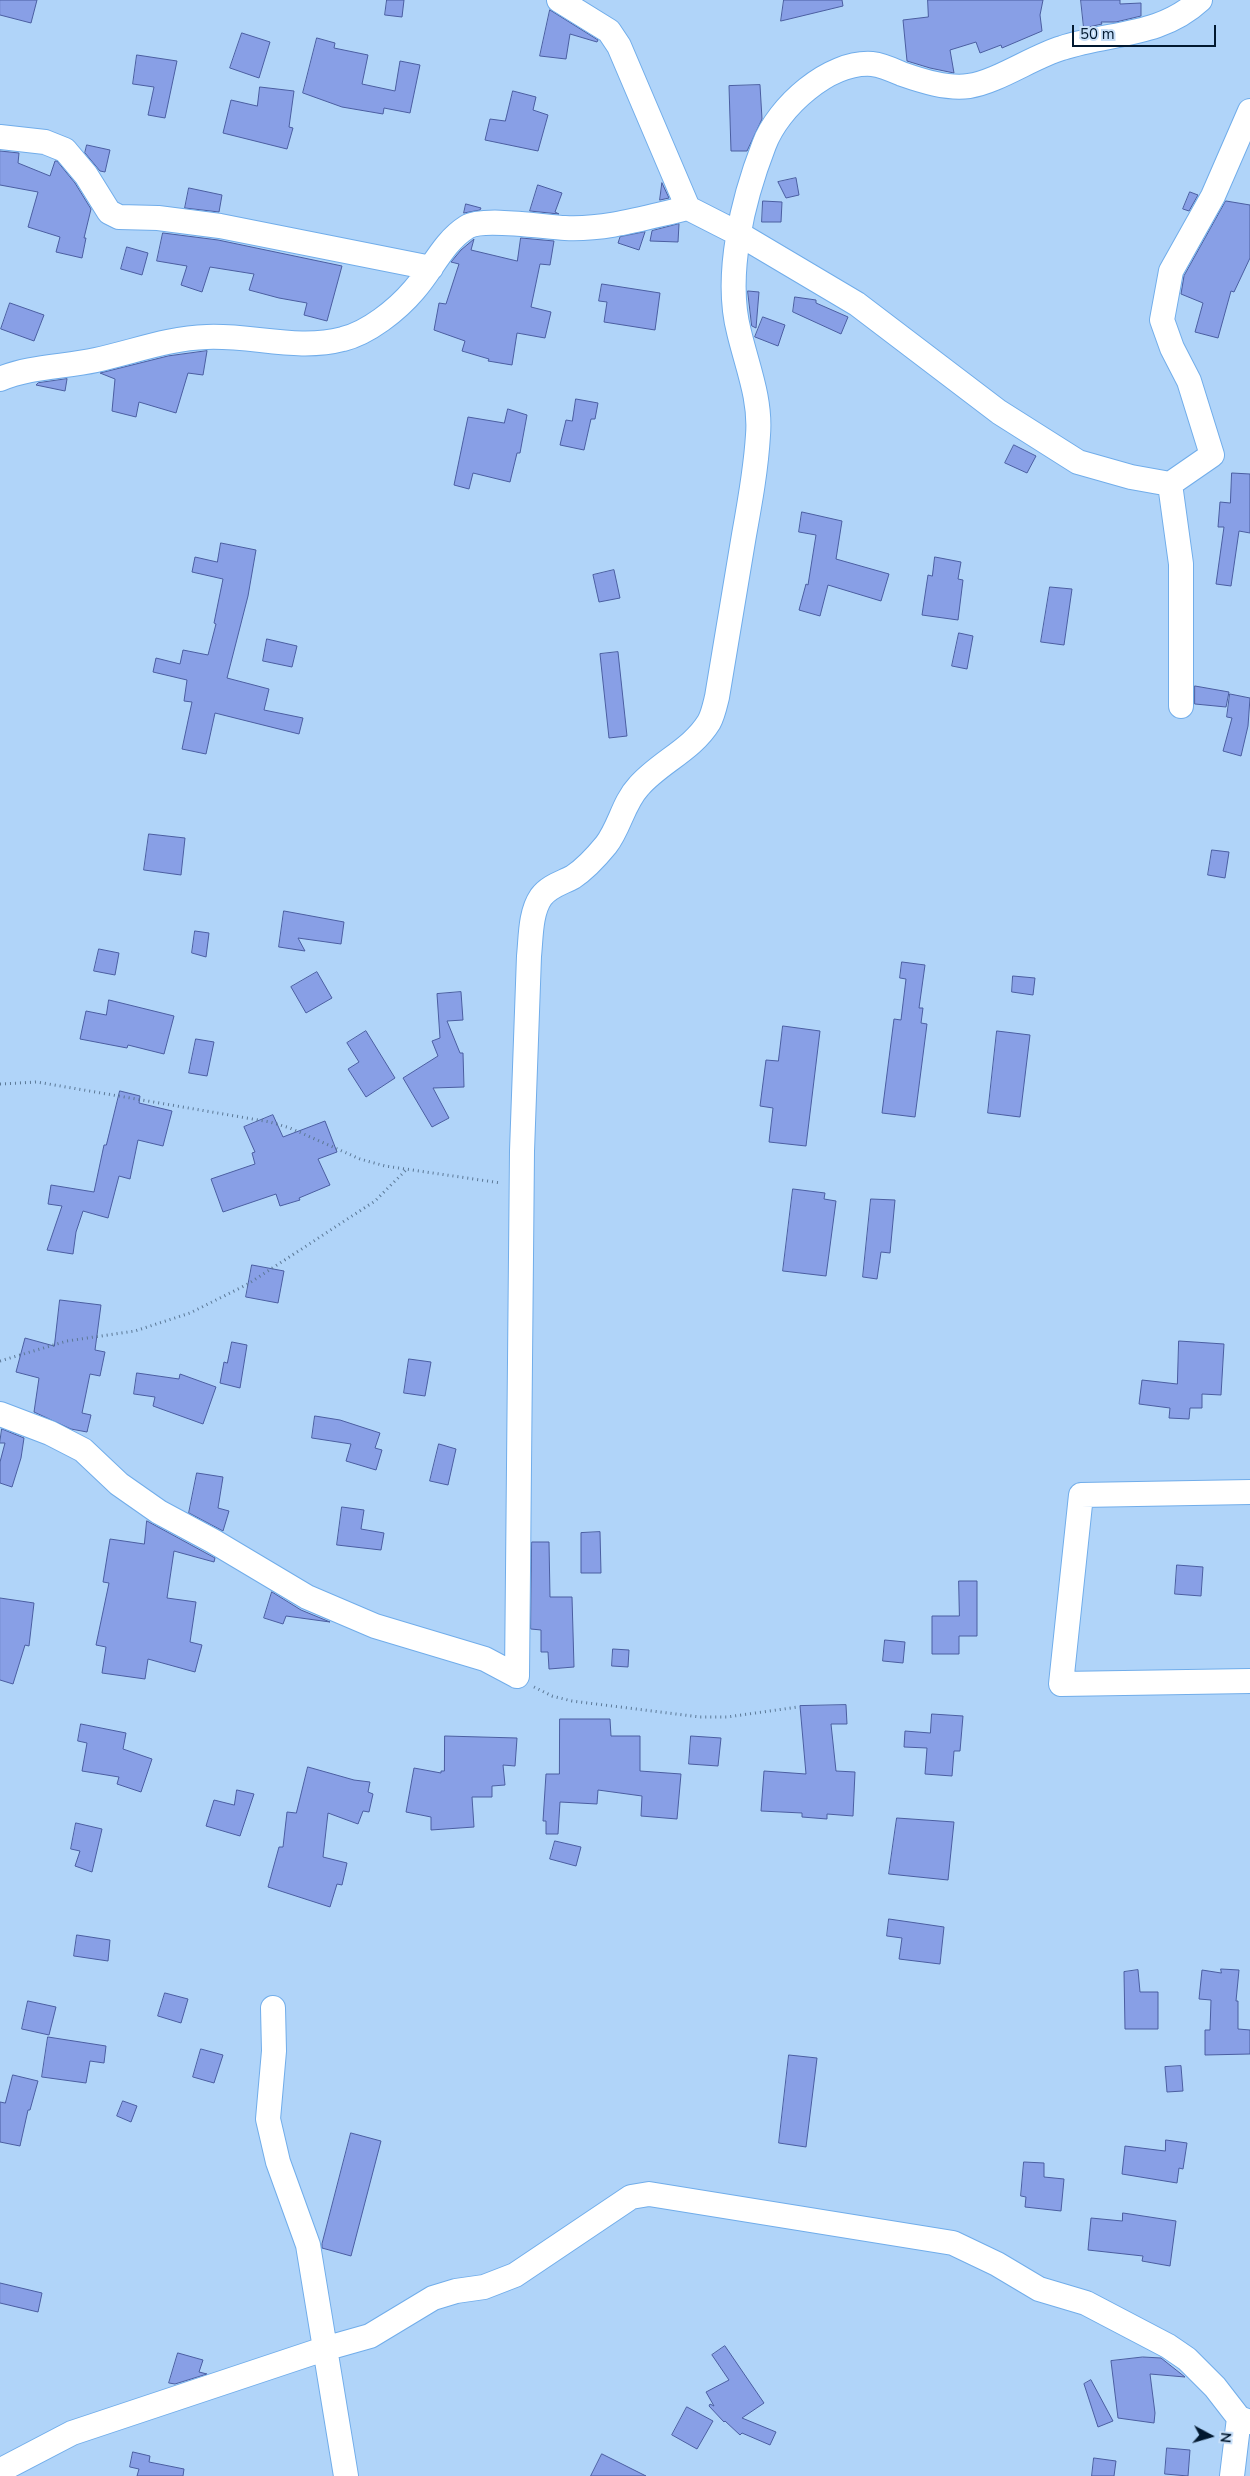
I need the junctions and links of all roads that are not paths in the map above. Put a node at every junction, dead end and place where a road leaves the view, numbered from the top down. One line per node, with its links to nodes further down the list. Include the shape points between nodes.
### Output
1 (559, 0): 5 (street, via 608,31 619,46)
2 (1200, 0): 6 (street, via 1180,16 1158,27 1060,48 971,86 931,83 873,64 846,66 836,71 803,93 774,123 764,144)
3 (1250, 111): 9 (street, via 1213,196 1171,271 1162,320 1189,381 1212,455)
4 (0, 137): 7 (street, via 46,142 65,150 86,175 109,212 119,217 220,226)
5 (688, 208): 6 (street); 7 (street, via 599,227 485,222 469,226 452,239)
6 (739, 234): 9 (street, via 857,304 999,412 1078,462); 11 (street, via 733,293 738,330 754,383 759,433 717,697 709,721 695,740 656,770 628,799 605,846 583,869 545,892 532,927 528,956 522,1186 517,1676 485,1659 376,1626 307,1597 159,1512 119,1484 83,1450)
7 (431, 268): 8 (street, via 394,309 344,339 313,344 241,337 192,338)
8 (0, 379)
9 (1170, 484): 10 (street, via 1181,564)
10 (1181, 706)
11 (0, 1414)
12 (1250, 1492): 13 (street, via 1082,1494 1061,1684)
13 (1250, 1681)
14 (273, 2008): 15 (street, via 274,2051 268,2119 278,2162 308,2246)
15 (324, 2349): 16 (street, via 370,2336 433,2298 484,2287 515,2275 631,2197 649,2194 953,2243 997,2264 1039,2290 1086,2303 1168,2346 1187,2359); 17 (street, via 72,2433); 18 (street)
16 (1245, 2420): 19 (street)
17 (4, 2467)
18 (346, 2476)
19 (1232, 2476)

